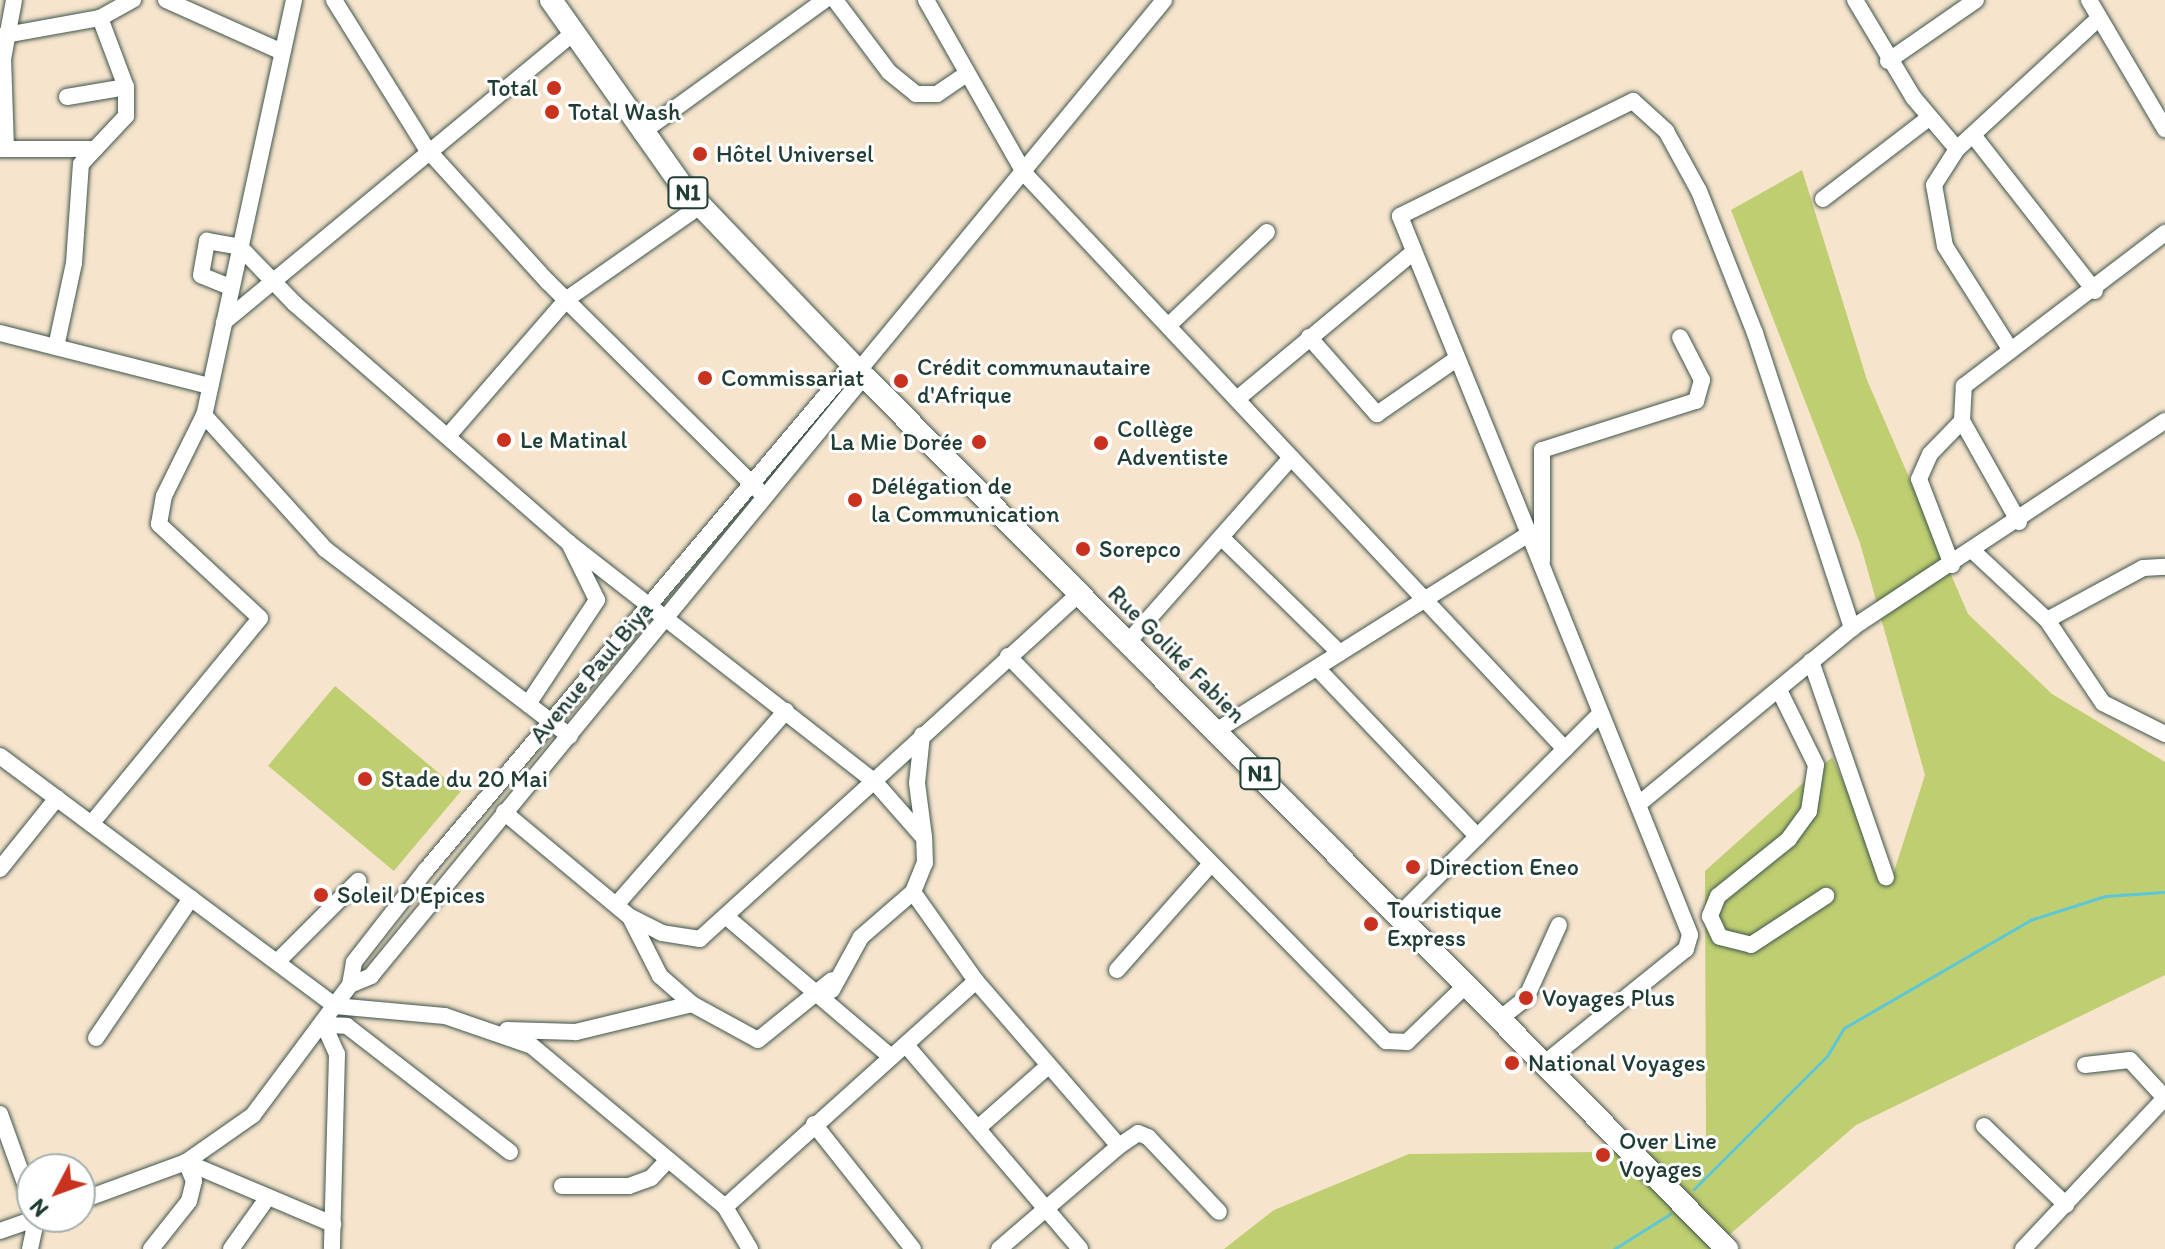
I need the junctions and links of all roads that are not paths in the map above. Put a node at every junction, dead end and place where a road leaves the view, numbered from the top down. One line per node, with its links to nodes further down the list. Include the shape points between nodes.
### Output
1 (14, 0): 17 (street)
2 (133, 0): 14 (street)
3 (166, 0): 18 (street)
4 (294, 0): 18 (street)
5 (334, 0): 28 (street)
6 (551, 0): 16 (highway, N1)
7 (825, 0): 25 (street)
8 (835, 0): 20 (street, via 873,53 916,94 937,94)
9 (926, 0): 20 (street)
10 (1164, 0): 31 (street)
11 (1855, 0): 19 (street)
12 (1976, 0): 19 (street)
13 (2089, 0): 15 (street)
14 (100, 18): 17 (street); 21 (street)
15 (2098, 19): 24 (street); 26 (street)
16 (573, 33): 25 (highway, N1); 28 (street)
17 (3, 35): 27 (street)
18 (282, 52): 36 (street)
19 (1888, 61): 23 (street)
20 (965, 75): 31 (street)
21 (126, 87): 22 (street); 29 (street, via 121,126)
22 (67, 97)
23 (1929, 118): 30 (street); 32 (street)
24 (2165, 129)
25 (641, 133): 33 (highway, N1)
26 (1973, 135): 30 (street); 40 (street)
27 (3, 148): 29 (street)
28 (426, 148): 38 (street); 41 (street)
29 (95, 149): 47 (street, via 77,181 74,263)
30 (1957, 149): 48 (street, via 1934,185 1936,222)
31 (1025, 174): 43 (street); 50 (street)
32 (1823, 199)
33 (700, 206): 41 (street); 50 (highway, N1)
34 (1267, 232): 43 (street)
35 (2165, 233): 40 (street)
36 (240, 247): 38 (street); 39 (street); 39 (street, via 201,246 201,275)
37 (1411, 254): 45 (street); 49 (street); 73 (street, via 1399,221 1403,211 1620,105 1640,103 1682,155 1735,279)
38 (272, 283): 42 (street); 56 (street)
39 (230, 287): 42 (street)
40 (2095, 291): 48 (street)
41 (567, 299): 56 (street); 58 (street)
42 (224, 322): 51 (street)
43 (1169, 325): 52 (street)
44 (0, 333): 47 (street)
45 (1309, 337): 49 (street, via 1377,414); 52 (street)
46 (1680, 337): 65 (street, via 1702,380 1696,401 1542,450)
47 (56, 347): 51 (street)
48 (2010, 349): 54 (street, via 1964,386)
49 (1455, 360): 61 (street)
50 (859, 371): 58 (street); 59 (street, Avenue Paul Biya); 68 (highway, Rue Goliké Fabien / N1)
51 (210, 386): 53 (street)
52 (1237, 399): 57 (street)
53 (204, 415): 80 (street, via 325,549); 94 (street, via 164,496 159,524 260,618)
54 (1962, 421): 60 (street); 66 (street, via 1930,454 1919,479)
55 (2165, 421): 60 (street)
56 (448, 436): 63 (street)
57 (1291, 458): 62 (street); 69 (street)
58 (752, 485): 59 (street); 70 (street)
59 (767, 499): 71 (street, Avenue Paul Biya)
60 (2019, 522): 64 (street)
61 (1529, 534): 65 (street); 69 (street)
62 (1221, 537): 74 (street); 75 (street)
63 (569, 543): 70 (street); 80 (street, via 597,600)
64 (1974, 552): 66 (street); 72 (street)
65 (1542, 562): 82 (street)
66 (1952, 565): 73 (street)
67 (2165, 567): 72 (street, via 2143,568)
68 (1080, 593): 74 (highway, Rue Goliké Fabien / N1); 76 (street)
69 (1426, 597): 75 (street); 88 (street)
70 (648, 606): 71 (street); 83 (street)
71 (666, 620): 81 (street); 87 (street, Avenue Paul Biya)
72 (2047, 620): 85 (street, via 2103,703)
73 (1852, 628): 77 (street)
74 (1128, 642): 84 (highway, Rue Goliké Fabien / N1)
75 (1340, 653): 78 (street)
76 (1008, 656): 86 (street); 97 (street)
77 (1811, 661): 79 (street); 99 (street)
78 (1317, 668): 84 (street); 95 (street)
79 (1780, 692): 92 (street); 102 (street, via 1816,765 1809,811 1789,839 1718,896 1710,916 1720,937 1751,945)
80 (528, 704): 83 (street)
81 (786, 711): 90 (street); 104 (street)
82 (1600, 714): 88 (street); 92 (street)
83 (552, 721): 87 (street); 114 (street, via 354,962)
84 (1216, 731): 105 (highway, Rue Goliké Fabien / N1)
85 (2165, 734)
86 (922, 735): 90 (street); 96 (street, via 917,783)
87 (570, 736): 93 (street, Avenue Paul Biya)
88 (1565, 749): 95 (street)
89 (0, 756): 91 (street)
90 (874, 781): 96 (street); 107 (street)
91 (57, 798): 94 (street); 98 (street)
92 (1640, 803): 125 (street, via 1690,943)
93 (504, 812): 104 (street); 114 (street, Avenue Paul Biya, via 371,976)
94 (91, 824): 103 (street)
95 (1478, 837): 105 (street)
96 (924, 838): 101 (street, via 923,874)
97 (1208, 867): 110 (street); 113 (street, via 1386,1041 1407,1042)
98 (0, 869)
99 (1886, 877)
100 (358, 881): 109 (street)
101 (913, 892): 111 (street, via 861,937); 112 (street)
102 (1826, 896)
103 (191, 898): 109 (street); 122 (street)
104 (616, 905): 106 (street)
105 (1400, 914): 113 (highway, Rue Goliké Fabien / N1)
106 (630, 917): 107 (street, via 680,939 700,939); 117 (street, via 660,976)
107 (729, 919): 115 (street)
108 (1559, 925): 119 (street, via 1526,998)
109 (277, 962): 118 (street)
110 (1117, 970)
111 (832, 980): 115 (street); 116 (street)
112 (976, 981): 123 (street); 127 (street)
113 (1468, 983): 119 (highway, Rue Goliké Fabien / N1)
114 (350, 985): 118 (street)
115 (813, 991): 116 (street); 117 (street, via 758,1040)
116 (832, 1003): 124 (street)
117 (692, 1004): 121 (street, via 576,1032)
118 (335, 1006): 120 (street); 121 (street)
119 (1502, 1017): 125 (highway, Rue Goliké Fabien / N1)
120 (324, 1025): 134 (street, via 347,1026); 137 (street, via 253,1115); 145 (street, via 337,1054)
121 (502, 1030): 136 (street, via 579,1079)
122 (96, 1038)
123 (906, 1045): 124 (street); 132 (street)
124 (891, 1057): 130 (street)
125 (1547, 1061): 153 (highway, Rue Goliké Fabien / N1)
126 (2085, 1065): 128 (street, via 2130,1060)
127 (1048, 1066): 132 (street); 133 (street)
128 (2165, 1098): 141 (street)
129 (0, 1114): 135 (street)
130 (814, 1124): 142 (street); 150 (street)
131 (1984, 1126): 141 (street)
132 (978, 1128): 143 (street)
133 (1119, 1146): 143 (street); 144 (street, via 1138,1133 1148,1137)
134 (510, 1152)
135 (16, 1158)
136 (667, 1161): 138 (street, via 651,1178 629,1186); 142 (street)
137 (186, 1162): 139 (street); 140 (street); 146 (street, via 194,1181 189,1201)
138 (562, 1186)
139 (96, 1195)
140 (266, 1200): 145 (street); 147 (street)
141 (2066, 1205): 154 (street)
142 (725, 1207): 149 (street)
143 (1048, 1209): 151 (street); 152 (street)
144 (1219, 1212)
145 (333, 1224): 148 (street)
146 (151, 1249)
147 (231, 1249)
148 (332, 1249)
149 (750, 1249)
150 (913, 1249)
151 (999, 1249)
152 (1080, 1249)
153 (1727, 1249)
154 (2023, 1249)

